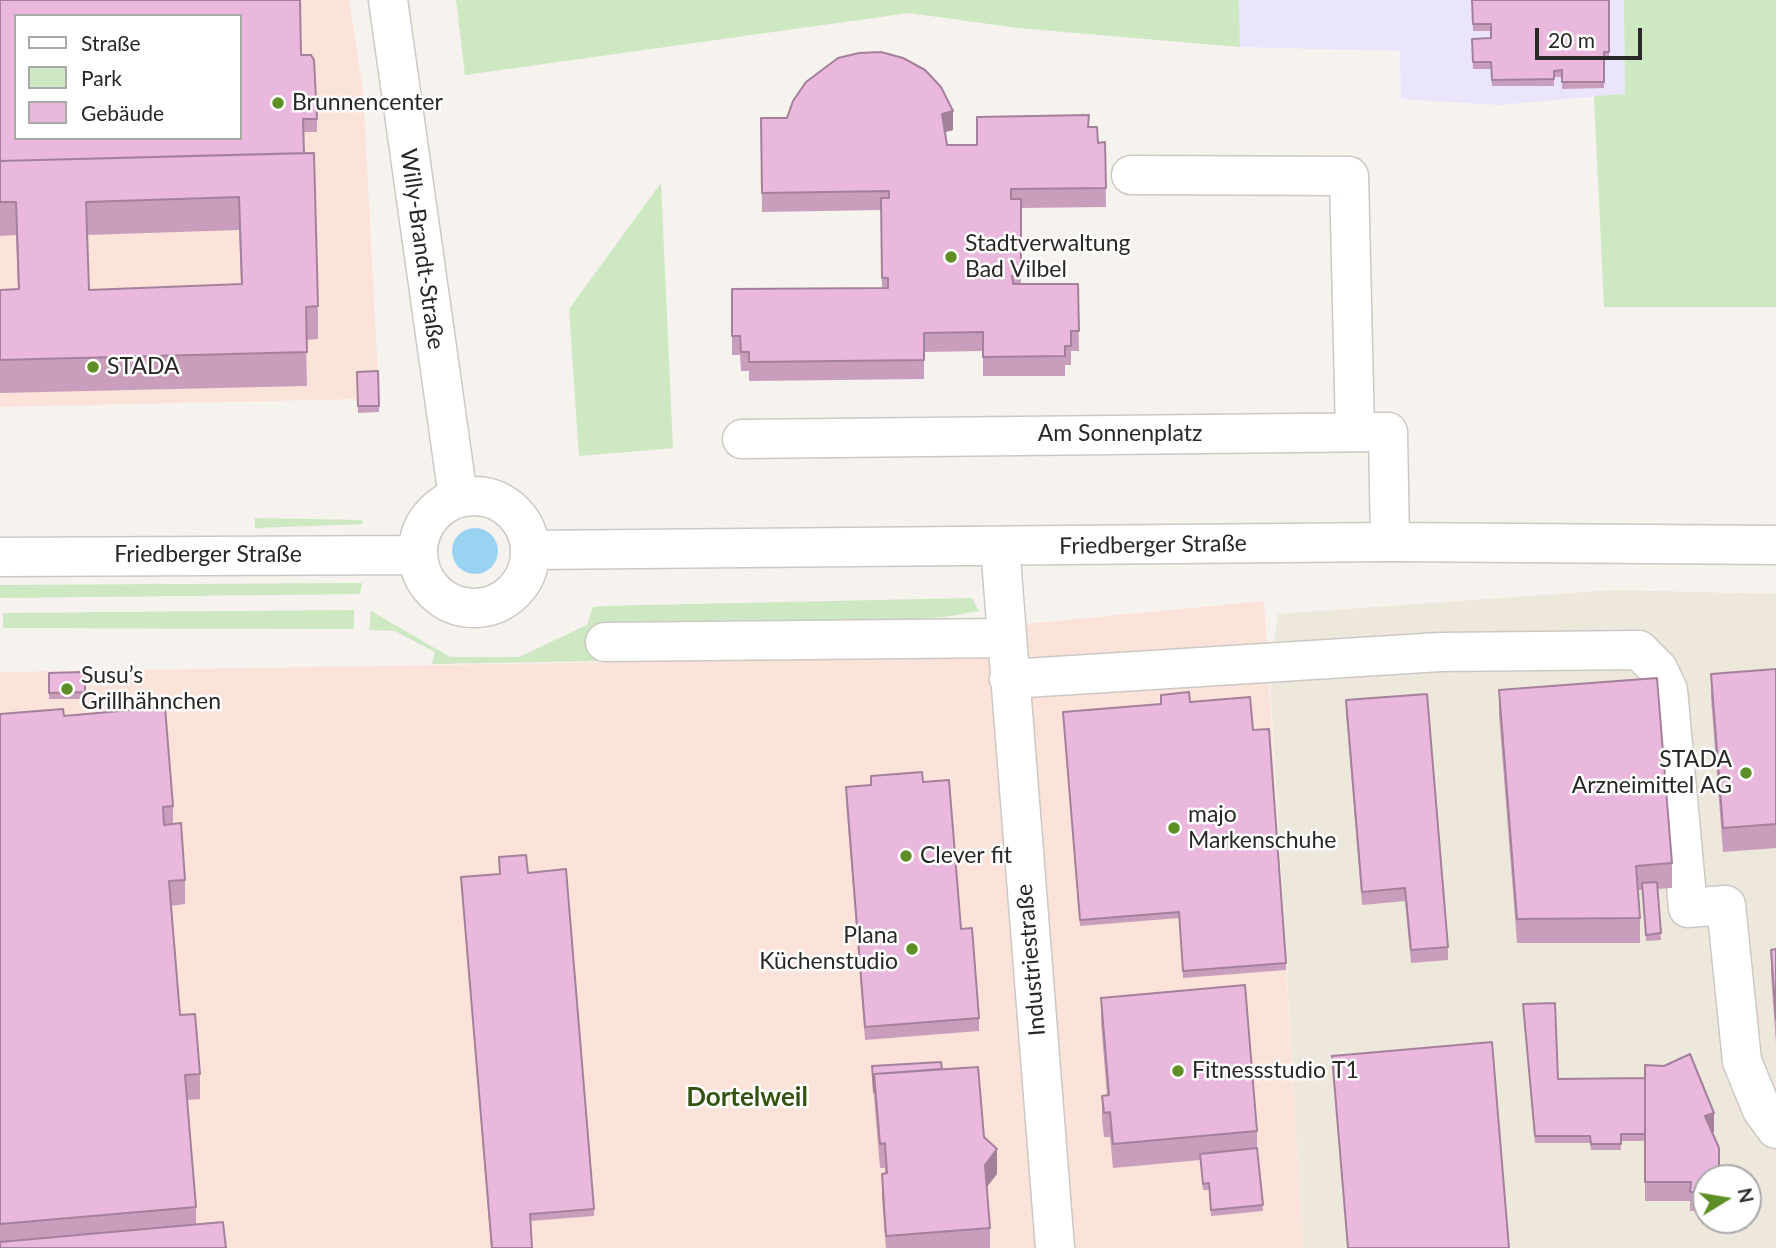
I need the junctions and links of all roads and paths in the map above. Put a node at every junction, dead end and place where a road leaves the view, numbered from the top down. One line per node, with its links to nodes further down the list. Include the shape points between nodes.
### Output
1 (388, 0): 5 (street, Willy-Brandt-Straße)
2 (1131, 176): 3 (street, via 1349,176)
3 (1354, 432): 4 (street, Am Sonnenplatz); 6 (street, Am Sonnenplatz, via 1388,432)
4 (742, 439)
5 (458, 497): 9 (street, via 492,498 507,506 519,518); 10 (street, via 427,519)
6 (1390, 542): 7 (street, Friedberger Straße); 8 (street, Friedberger Straße)
7 (1776, 545)
8 (1000, 546): 9 (street, Friedberger Straße); 12 (street, Industriestraße)
9 (531, 550): 10 (street, via 527,572 515,590 498,604 476,608 454,606 435,594 422,576)
10 (417, 555): 11 (street, Friedberger Straße)
11 (0, 556)
12 (1006, 638): 13 (street); 14 (street, Industriestraße)
13 (605, 642)
14 (1009, 679): 15 (street, via 1440,652 1639,650 1658,669 1668,690 1688,908 1726,905 1742,1061 1762,1110); 16 (street, Industriestraße)
15 (1776, 1129)
16 (1055, 1248)

